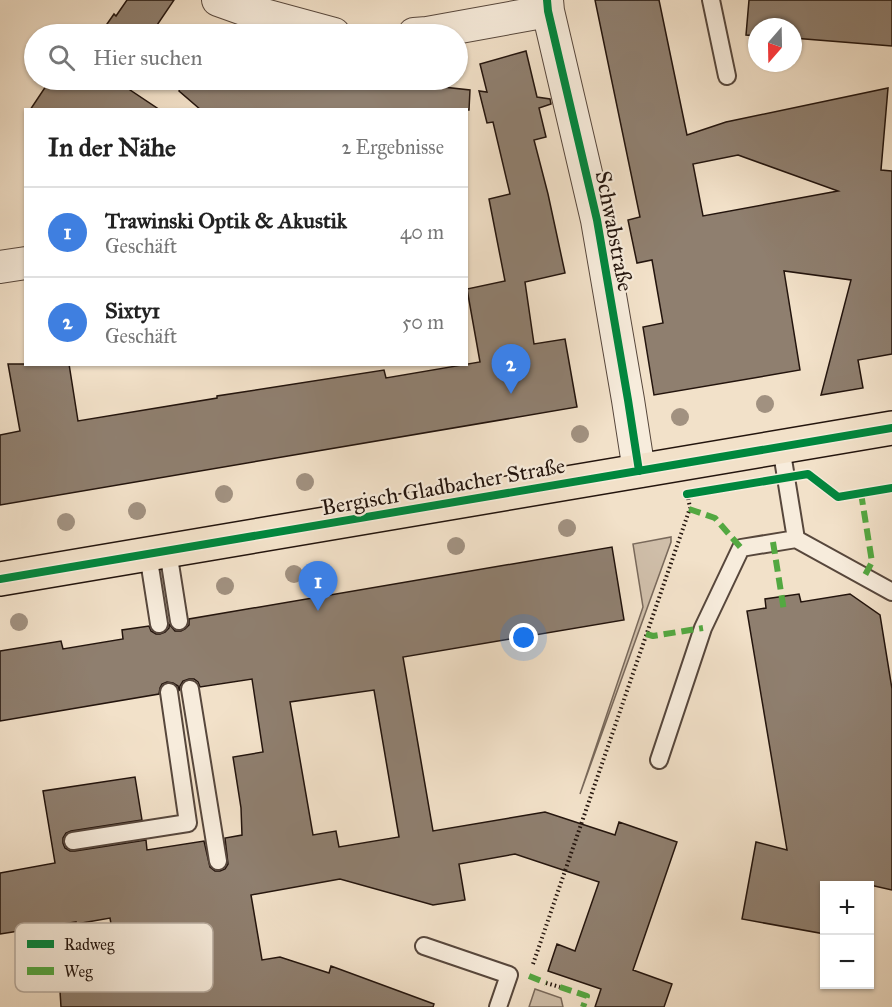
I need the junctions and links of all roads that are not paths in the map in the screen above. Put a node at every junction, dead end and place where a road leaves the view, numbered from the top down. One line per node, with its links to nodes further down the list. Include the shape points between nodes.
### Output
1 (218, 0): 4 (street)
2 (711, 0): 6 (lane)
3 (547, 5): 5 (street); 11 (street, Schwabstraße, via 597,220)
4 (297, 24)
5 (466, 24)
6 (727, 76)
7 (24, 263): 8 (street)
8 (0, 267)
9 (892, 428): 10 (main road, Bergisch Gladbacher Straße)
10 (781, 447): 11 (main road, Bergisch Gladbacher Straße); 12 (lane)
11 (639, 471): 13 (main road, Bergisch Gladbacher Straße)
12 (796, 539): 15 (lane); 20 (lane, via 741,548 703,628)
13 (158, 552): 14 (main road, Bergisch Gladbacher Straße); 16 (lane); 17 (lane)
14 (0, 579)
15 (892, 592)
16 (179, 621)
17 (159, 624)
18 (190, 689): 22 (lane)
19 (169, 692): 21 (lane, via 188,823)
20 (659, 760)
21 (73, 841)
22 (218, 861)
23 (424, 946): 24 (lane, via 509,975)
24 (498, 1007)

